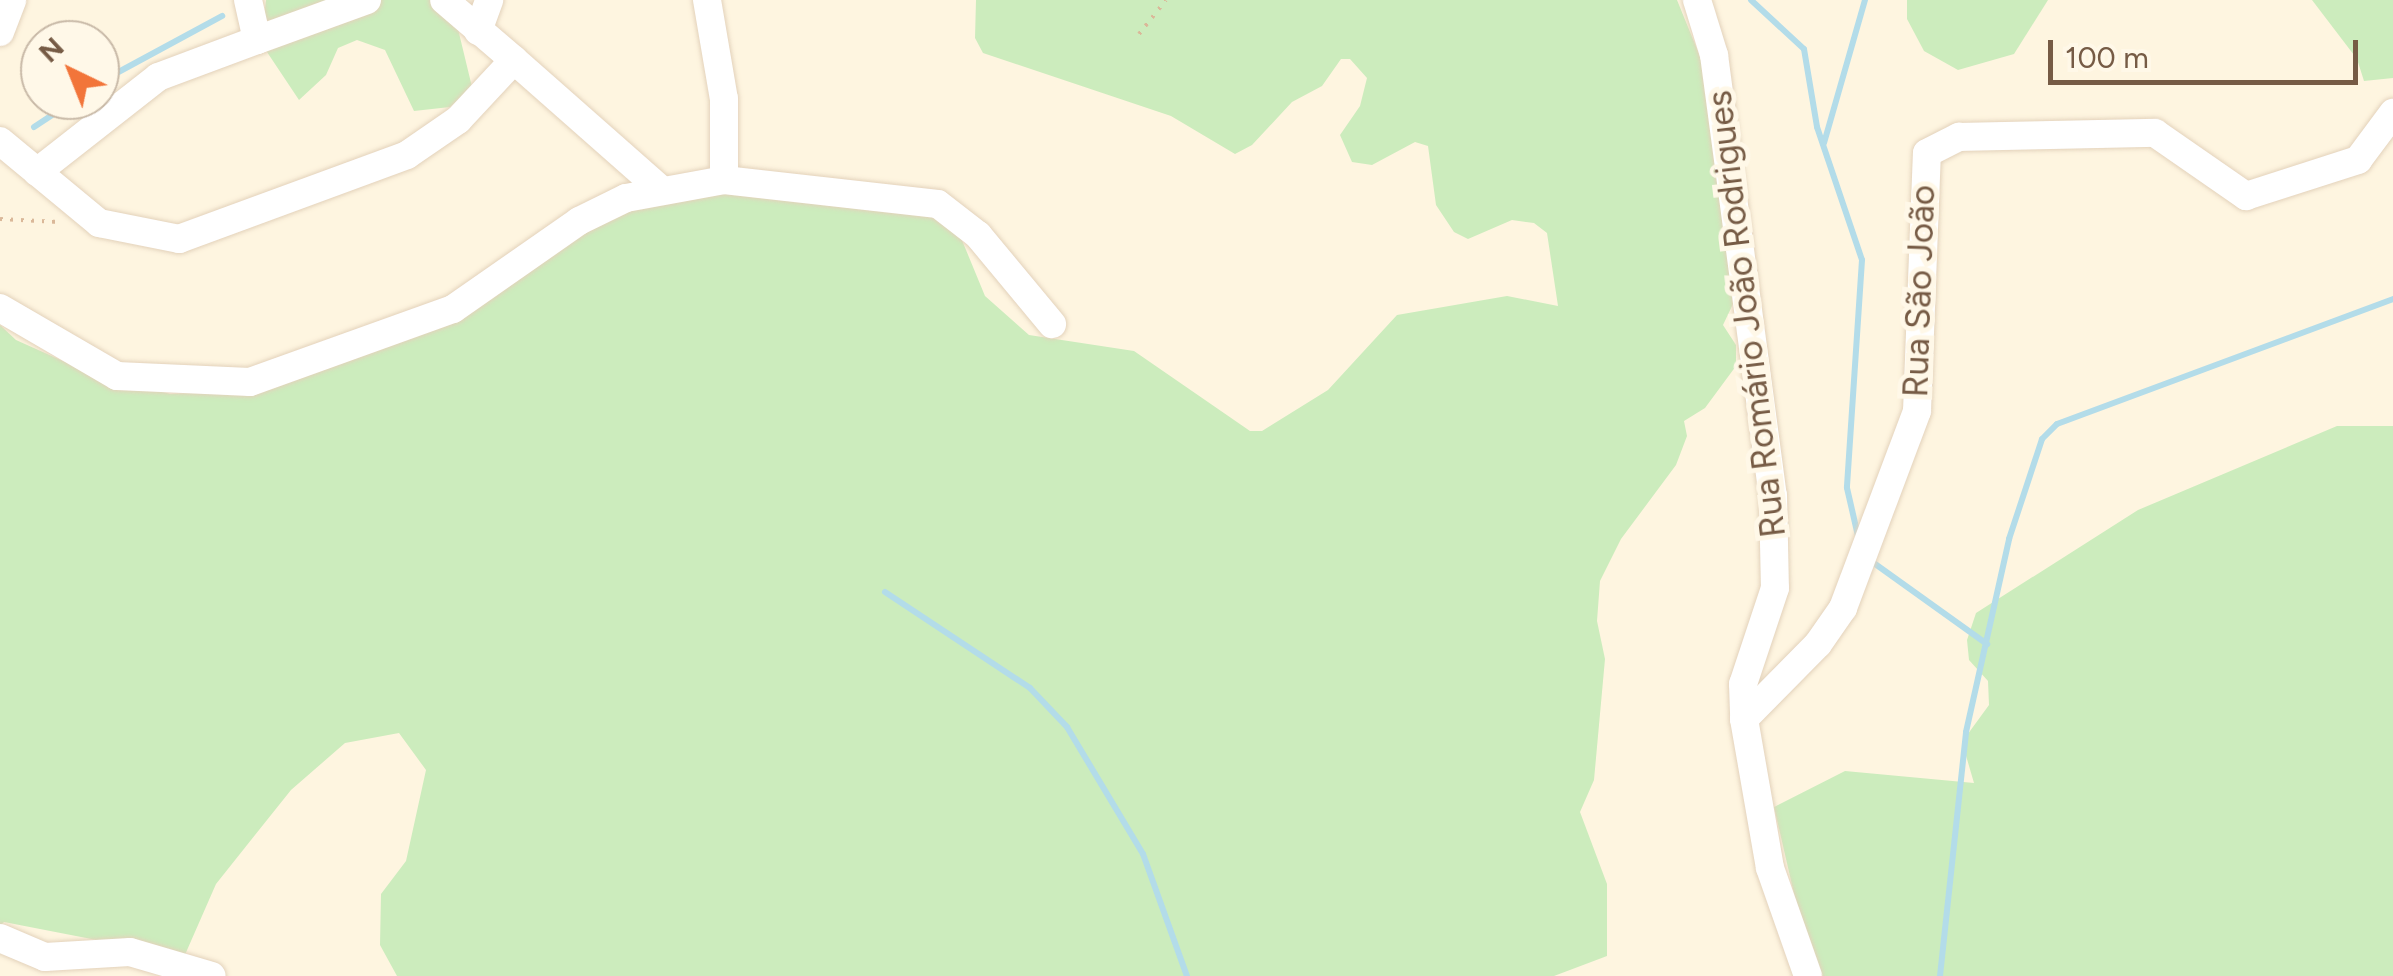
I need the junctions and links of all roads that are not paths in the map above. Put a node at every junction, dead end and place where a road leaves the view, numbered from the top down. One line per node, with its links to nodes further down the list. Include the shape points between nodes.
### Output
1 (12, 0): 9 (street)
2 (248, 0): 10 (street)
3 (367, 0): 10 (street)
4 (444, 0): 8 (street)
5 (489, 0): 8 (street)
6 (707, 0): 15 (street, via 724,99)
7 (1696, 0): 19 (street, Rua Romário João Rodrigues, via 1714,55 1773,494 1776,588 1742,684)
8 (478, 31): 11 (street)
9 (0, 32)
10 (257, 40): 14 (street, via 158,77)
11 (514, 60): 14 (street, via 458,120 407,154 178,239 150,239 99,223); 16 (street)
12 (2393, 113): 19 (street, Rua São João, via 2358,160 2246,196 2155,133 1959,137 1927,152 1917,411 1843,608 1818,644)
13 (0, 141): 14 (street)
14 (37, 172)
15 (724, 180): 16 (street); 18 (street, via 938,204 978,236)
16 (658, 187): 17 (street, via 580,221 453,309 250,382 117,376)
17 (0, 308)
18 (1052, 324)
19 (1744, 719): 22 (street, Rua Romário João Rodrigues, via 1770,868)
20 (0, 938): 21 (street, via 45,957 130,952)
21 (212, 976)
22 (1808, 976)

